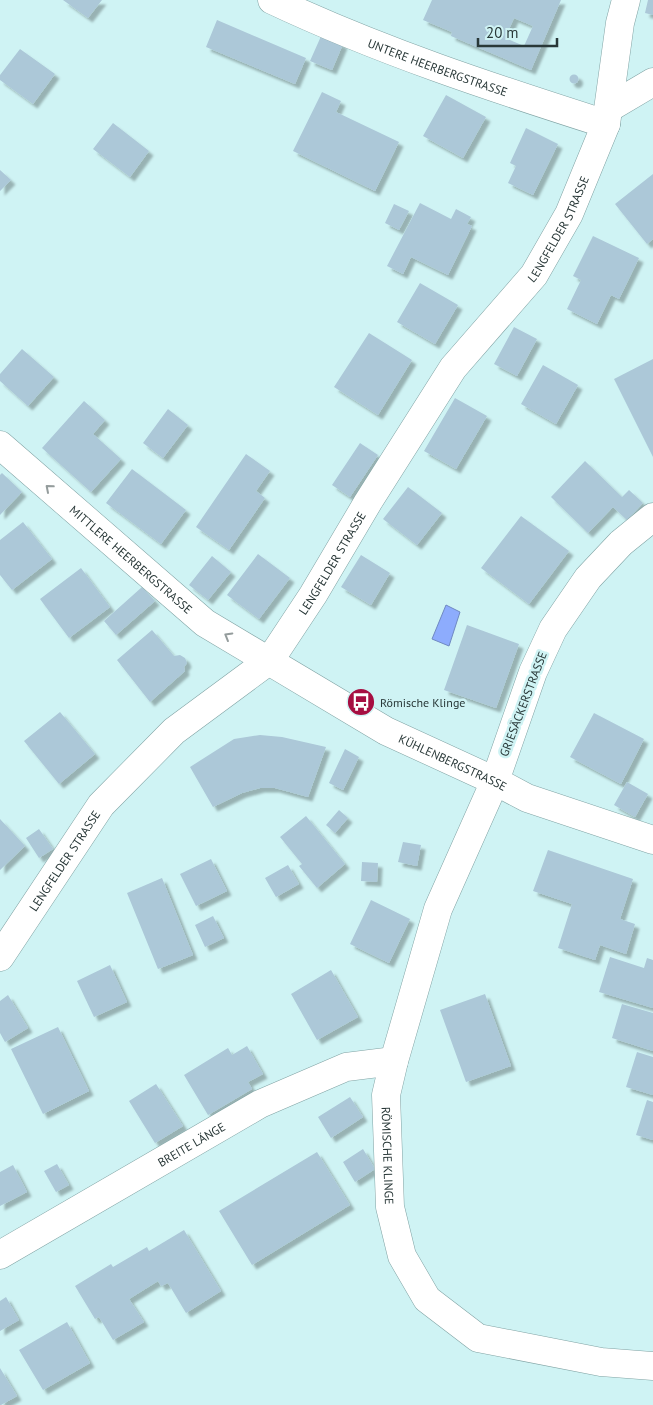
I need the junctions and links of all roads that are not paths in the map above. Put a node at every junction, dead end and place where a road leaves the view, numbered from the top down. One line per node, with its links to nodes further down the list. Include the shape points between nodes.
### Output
1 (272, 0): 4 (street, UNTERE HEERBERGSTRASSE, via 336,30 397,53)
2 (626, 0): 4 (street, LENGFELDER STRASSE)
3 (653, 82): 4 (street)
4 (608, 116): 7 (street, LENGFELDER STRASSE, via 569,214 534,275 453,368)
5 (0, 445): 7 (street, MITTLERE HEERBERGSTRASSE, one-way to 5, via 204,623)
6 (653, 517): 8 (street, GRIESÄCKERSTRASSE, via 621,543 588,578 553,629 533,672)
7 (270, 660): 8 (street, KÜHLENBERGSTRASSE, via 386,731); 10 (street, LENGFELDER STRASSE, via 174,731 101,806)
8 (495, 781): 9 (street, KÜHLENBERGSTRASSE, via 527,798); 12 (street, RÖMISCHE KLINGE, via 438,909)
9 (651, 845)
10 (8, 928): 11 (street, LENGFELDER STRASSE)
11 (0, 957)
12 (394, 1061): 13 (street, BREITE LÄNGE, via 346,1067 260,1104); 14 (street, RÖMISCHE KLINGE, via 386,1096 390,1207 402,1256 427,1299 478,1338 601,1362)
13 (0, 1254)
14 (653, 1366)

